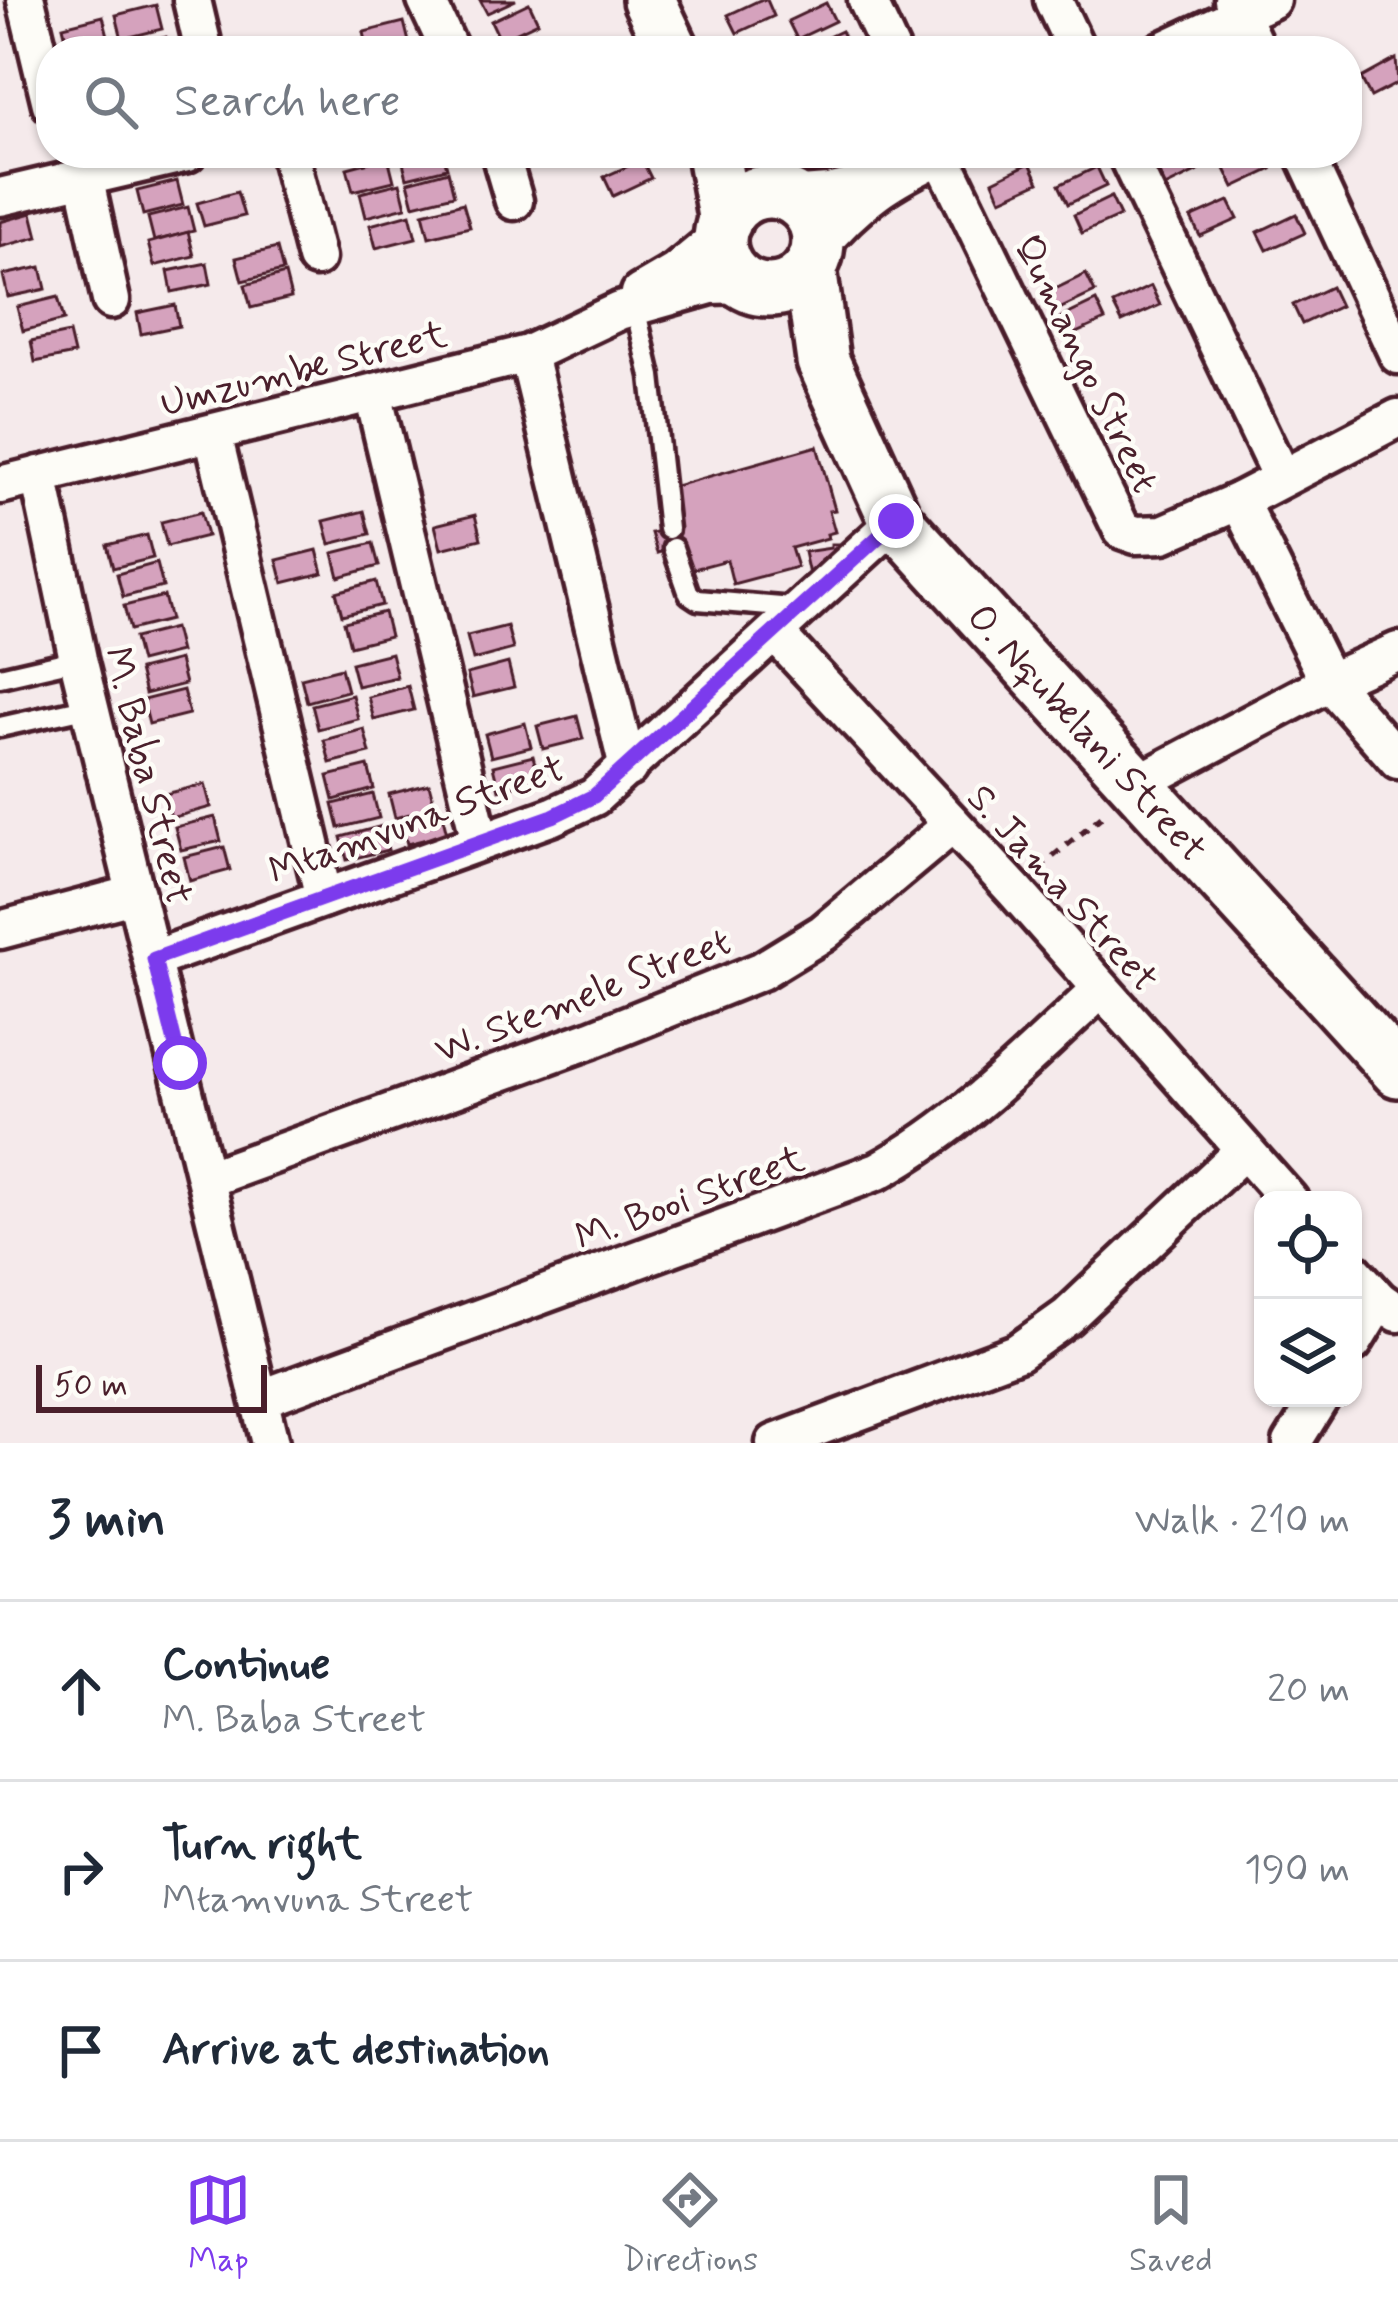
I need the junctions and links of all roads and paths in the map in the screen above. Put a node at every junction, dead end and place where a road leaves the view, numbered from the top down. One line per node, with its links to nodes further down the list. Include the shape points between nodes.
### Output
1 (26, 0): 15 (street)
2 (192, 0): 8 (street)
3 (426, 0): 9 (street)
4 (649, 0): 10 (street)
5 (867, 0): 11 (street)
6 (1053, 0): 12 (street)
7 (1248, 5): 13 (street); 14 (street)
8 (200, 36)
9 (443, 36)
10 (666, 36)
11 (884, 36)
12 (1070, 36)
13 (1190, 36)
14 (1254, 36)
15 (36, 42)
16 (293, 168): 30 (street)
17 (504, 168): 28 (street)
18 (715, 168): 29 (street)
19 (756, 168): 26 (street)
20 (913, 168): 25 (street)
21 (949, 168): 44 (street, Qumango Street, via 1122,530 1163,534)
22 (1133, 168): 42 (street)
23 (1311, 168): 36 (street)
24 (72, 170): 27 (street); 33 (street)
25 (891, 179): 26 (street); 31 (street, via 845,215)
26 (784, 195): 29 (street, via 742,201); 31 (street, via 812,216)
27 (0, 197)
28 (514, 201)
29 (723, 228): 32 (street, via 723,258); 34 (street, Umzumbe Street)
30 (316, 258)
31 (814, 258): 32 (street, via 791,286); 37 (street, O. Nqubelani Street)
32 (751, 286): 34 (street, Umzumbe Street, via 711,285); 37 (street, O. Nqubelani Street)
33 (111, 300)
34 (629, 306): 35 (street, Umzumbe Street); 46 (lane, via 651,376 670,538 689,594 781,608)
35 (528, 354): 38 (street, Umzumbe Street); 54 (street)
36 (1398, 355)
37 (823, 362): 45 (street, O. Nqubelani Street)
38 (374, 393): 40 (street, Umzumbe Street); 57 (street)
39 (1398, 418): 42 (street, Qumango Street)
40 (212, 434): 41 (street, Umzumbe Street); 60 (street)
41 (39, 475): 43 (street, Umzumbe Street); 48 (street, M. Baba Street)
42 (1281, 477): 44 (street, Qumango Street)
43 (0, 485)
44 (1239, 501): 50 (street)
45 (896, 521): 46 (street, Mtamvuna Street); 55 (street, O. Nqubelani Street)
46 (786, 623): 54 (street, Mtamvuna Street); 56 (street, S. Jama Street)
47 (1398, 651): 50 (street)
48 (78, 659): 49 (lane); 51 (street, M. Baba Street)
49 (0, 677)
50 (1329, 682): 53 (street); 55 (street)
51 (90, 707): 52 (lane); 59 (street, M. Baba Street)
52 (0, 727)
53 (1398, 760)
54 (628, 768): 57 (street, Mtamvuna Street, via 594,796)
55 (1126, 795): 58 (path); 64 (street, O. Nqubelani Street)
56 (952, 825): 58 (street, S. Jama Street); 66 (street, W. Stemele Street, via 824,933 761,971)
57 (480, 841): 60 (street, Mtamvuna Street)
58 (1015, 891): 63 (street, S. Jama Street)
59 (136, 894): 61 (street); 62 (street, M. Baba Street)
60 (324, 898): 62 (street, Mtamvuna Street)
61 (0, 929)
62 (154, 959): 66 (street, M. Baba Street)
63 (1100, 990): 65 (street, S. Jama Street); 71 (street, M. Booi Street, via 985,1097 878,1171)
64 (1398, 1071)
65 (1244, 1150): 67 (street, S. Jama Street); 74 (street, via 1067,1317 1018,1352)
66 (207, 1179): 71 (street, M. Baba Street)
67 (1281, 1191)
68 (1362, 1280): 69 (street)
69 (1389, 1307): 70 (street)
70 (1362, 1334)
71 (260, 1399): 73 (street, M. Baba Street)
72 (1314, 1407): 75 (street)
73 (270, 1443)
74 (775, 1443)
75 (1292, 1443)

